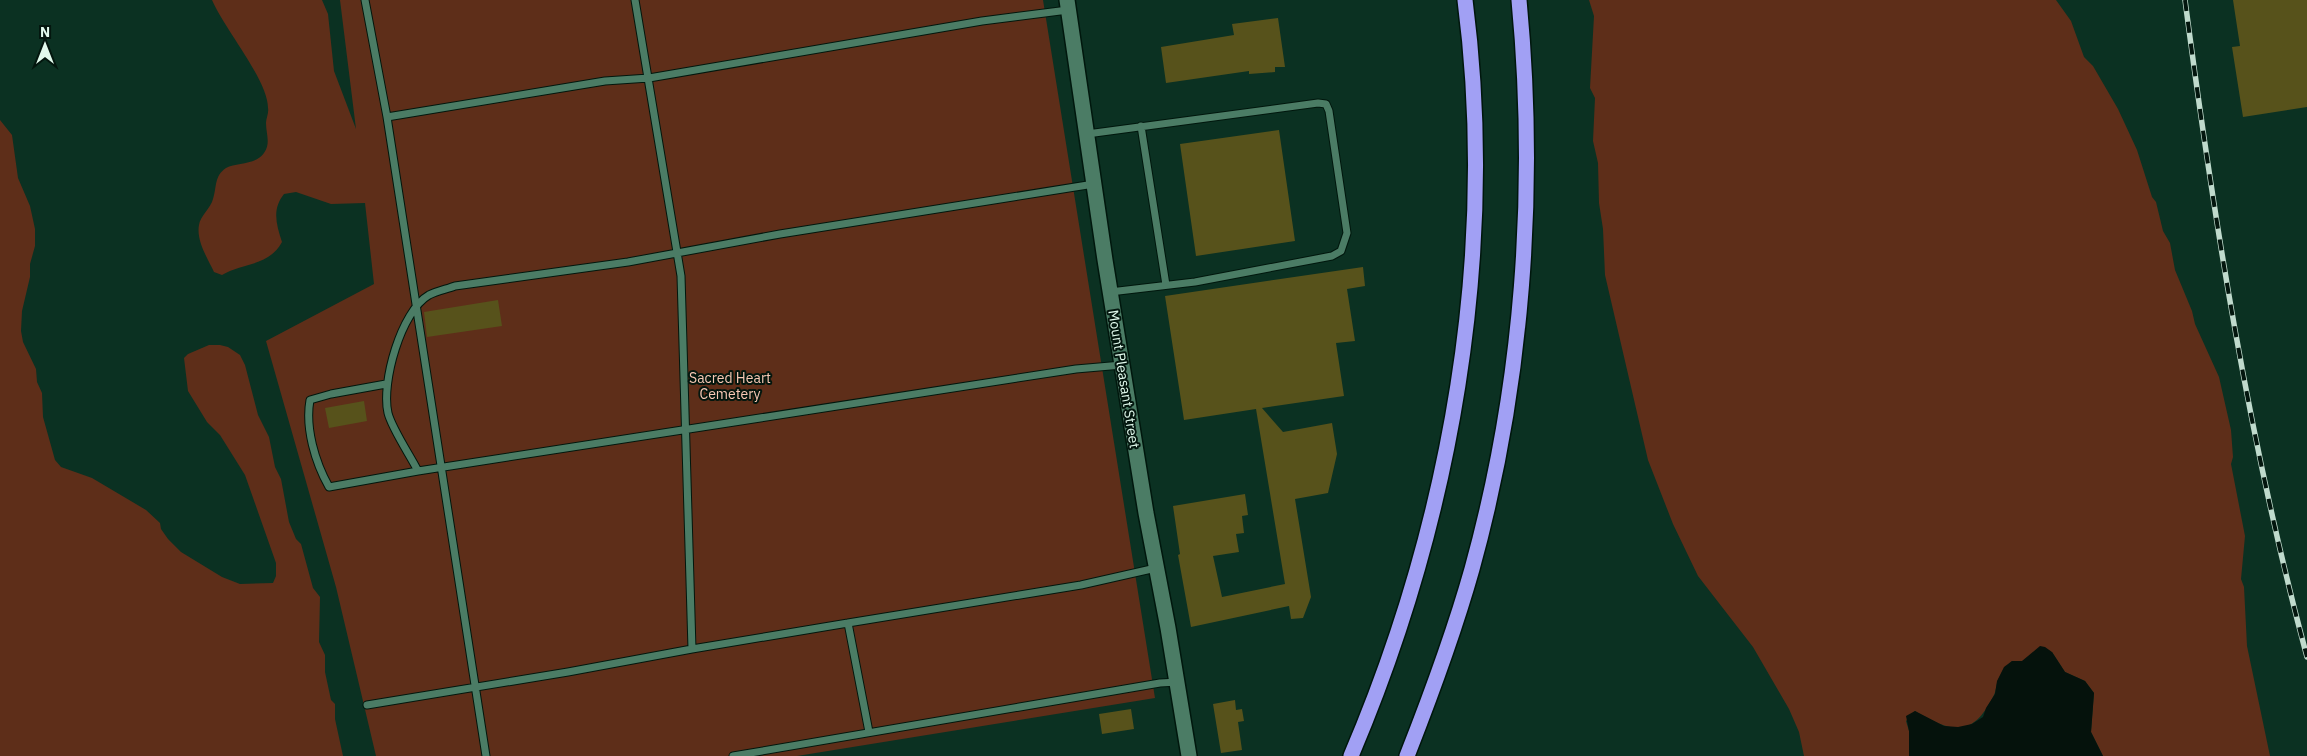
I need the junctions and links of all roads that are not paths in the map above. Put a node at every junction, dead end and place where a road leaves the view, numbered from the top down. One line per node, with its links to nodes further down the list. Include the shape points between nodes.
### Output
1 (365, 0): 7 (lane)
2 (635, 0): 6 (lane)
3 (1466, 0): 30 (highway, via 1475,184 1472,262 1459,373 1439,481 1416,573 1387,668)
4 (1519, 0): 31 (highway, via 1525,223 1520,308 1510,388 1472,569)
5 (1067, 5): 6 (lane); 9 (main road, Mount Pleasant Street)
6 (649, 78): 7 (lane, via 605,81); 11 (lane)
7 (387, 117): 14 (lane)
8 (1141, 126): 9 (lane); 12 (lane); 12 (lane, via 1318,102 1326,104 1329,111 1347,233 1341,251 1332,256)
9 (1087, 134): 10 (main road, Mount Pleasant Street)
10 (1094, 184): 11 (lane); 13 (main road, Mount Pleasant Street)
11 (678, 252): 14 (lane, via 455,286 428,295); 17 (lane)
12 (1166, 285): 13 (lane)
13 (1110, 292): 15 (main road, Mount Pleasant Street)
14 (416, 309): 16 (lane, via 400,334); 18 (lane)
15 (1123, 365): 17 (lane, via 1076,369); 20 (main road, Mount Pleasant Street)
16 (386, 384): 19 (lane, via 388,414); 19 (lane, via 310,400 308,413 313,443 324,478 329,487)
17 (684, 430): 18 (lane); 22 (lane)
18 (442, 467): 19 (lane); 24 (lane)
19 (418, 471)
20 (1156, 568): 21 (lane, via 1081,585); 23 (main road, Mount Pleasant Street)
21 (848, 623): 22 (lane); 26 (lane)
22 (692, 649): 24 (lane)
23 (1178, 682): 26 (lane); 29 (main road, Mount Pleasant Street)
24 (476, 687): 25 (lane); 27 (lane)
25 (366, 704)
26 (870, 732): 28 (lane)
27 (486, 756)
28 (733, 756)
29 (1189, 756)
30 (1351, 756)
31 (1407, 756)

